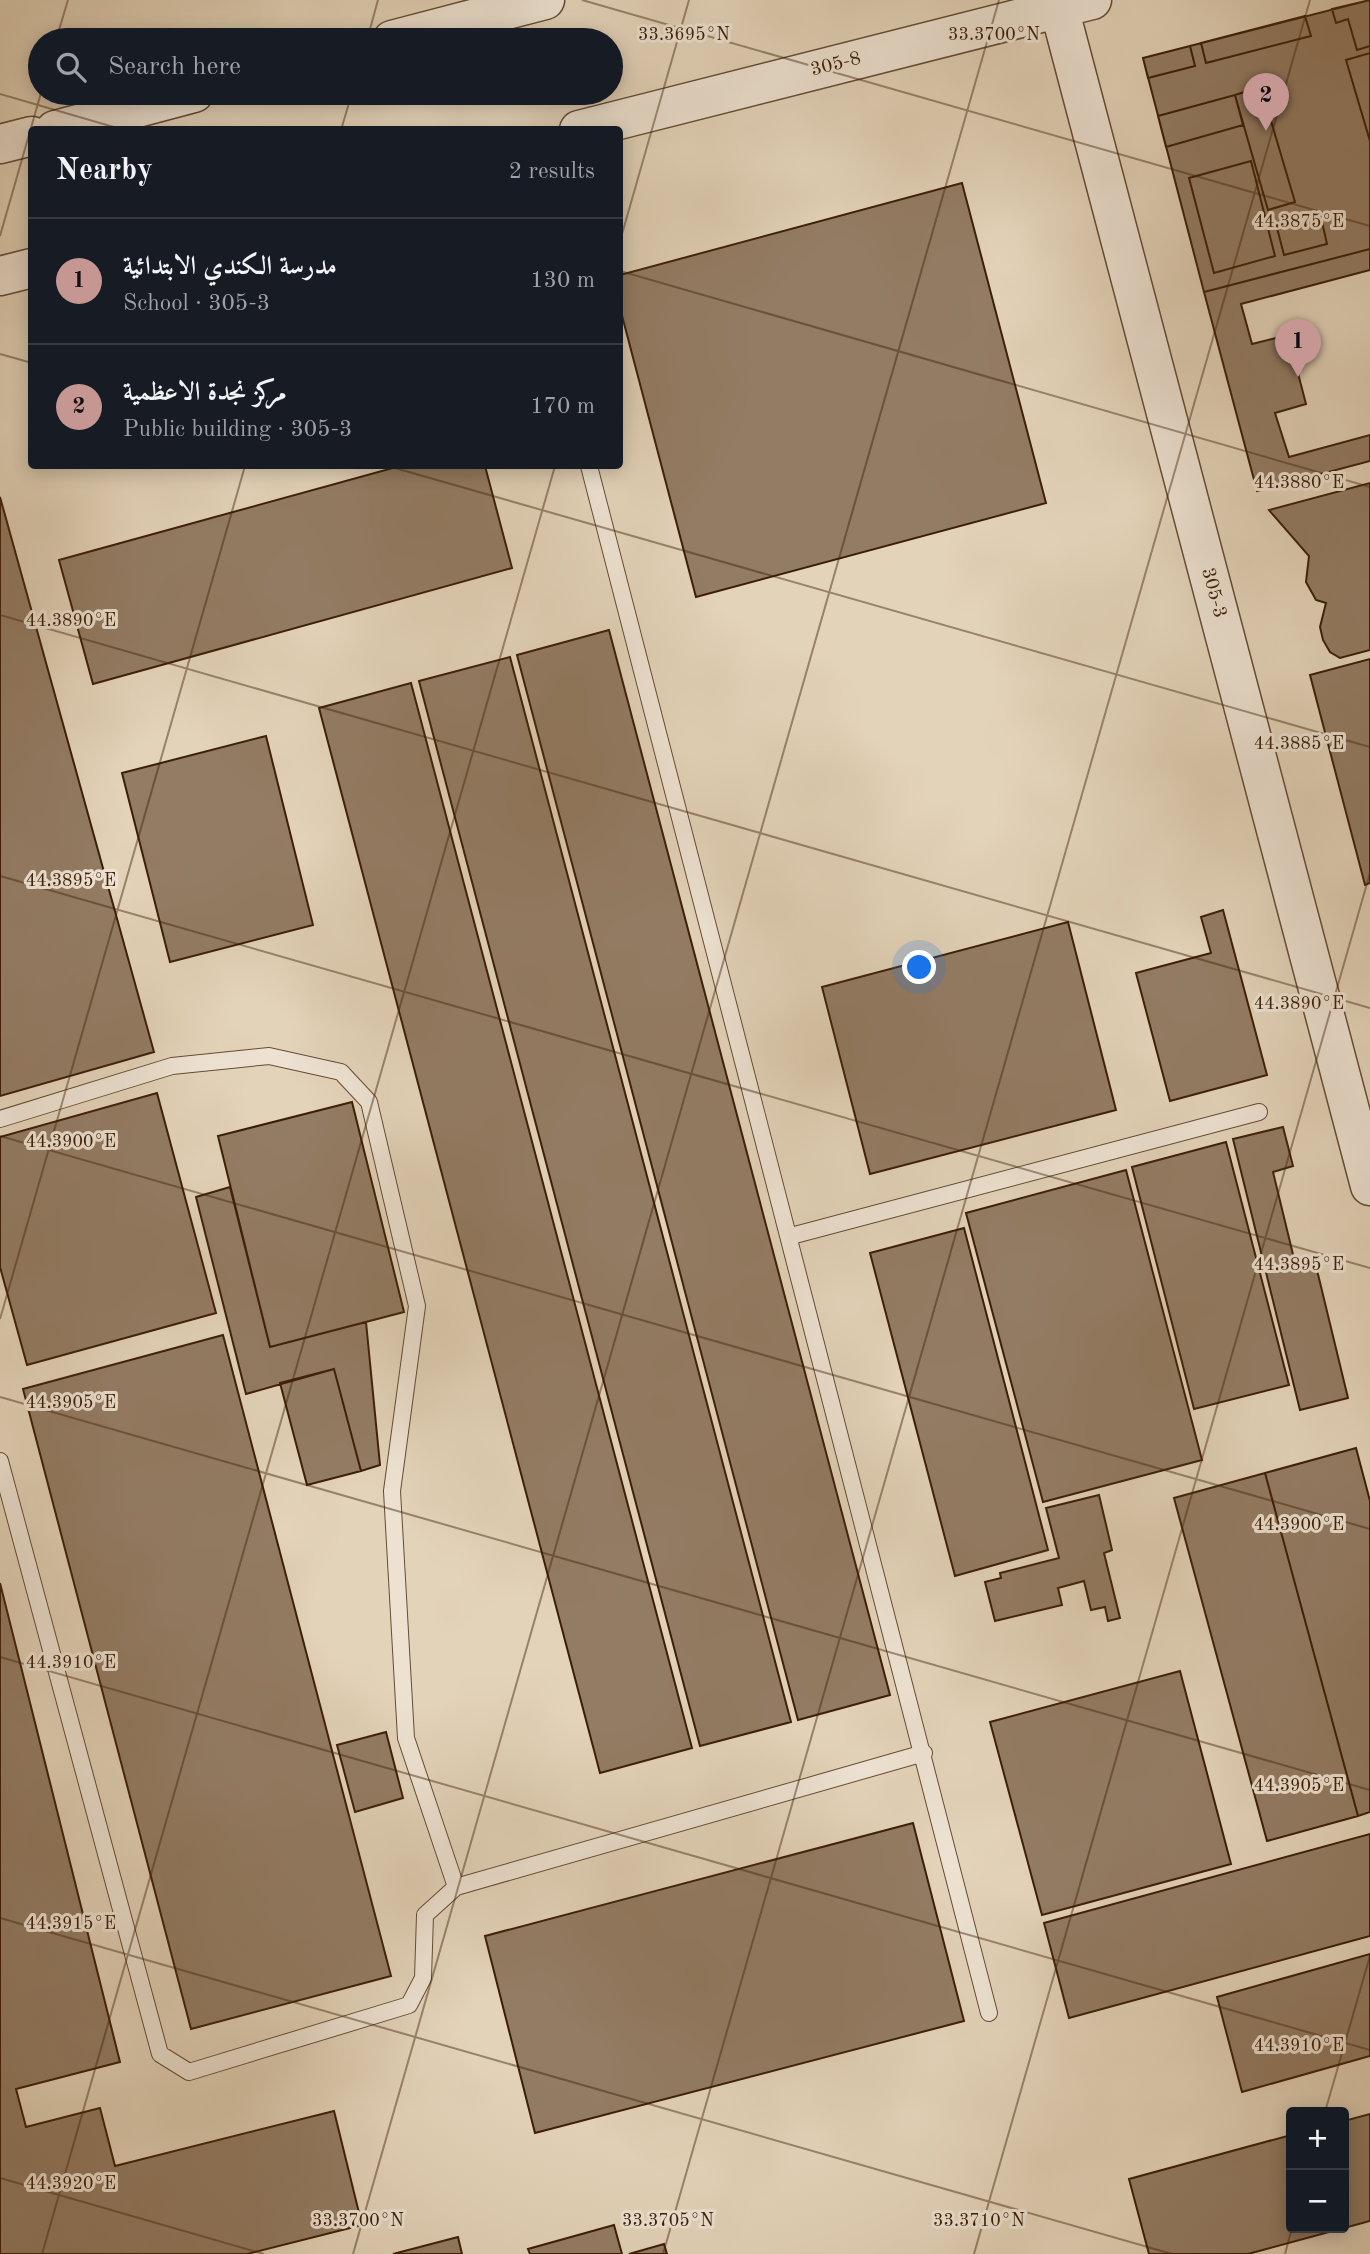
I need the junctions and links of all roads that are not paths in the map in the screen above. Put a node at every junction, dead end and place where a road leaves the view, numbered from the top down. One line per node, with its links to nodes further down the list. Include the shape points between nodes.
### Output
1 (545, 0): 3 (street)
2 (1069, 3): 6 (street, 305-8); 14 (street, 305-3)
3 (438, 28)
4 (149, 105): 5 (street)
5 (70, 126)
6 (594, 126)
7 (28, 137): 8 (street)
8 (0, 144)
9 (28, 269): 10 (street)
10 (0, 276)
11 (590, 469): 15 (lane)
12 (1259, 1112): 15 (lane)
13 (0, 1119): 18 (lane, via 172,1066 269,1056 341,1072 369,1102 417,1306 391,1491 406,1738)
14 (1370, 1186)
15 (791, 1236): 17 (lane)
16 (0, 1461): 18 (lane, via 160,2054 189,2072 409,2005 423,1978 425,1915)
17 (924, 1754): 18 (lane); 19 (lane)
18 (456, 1887)
19 (989, 2013)

